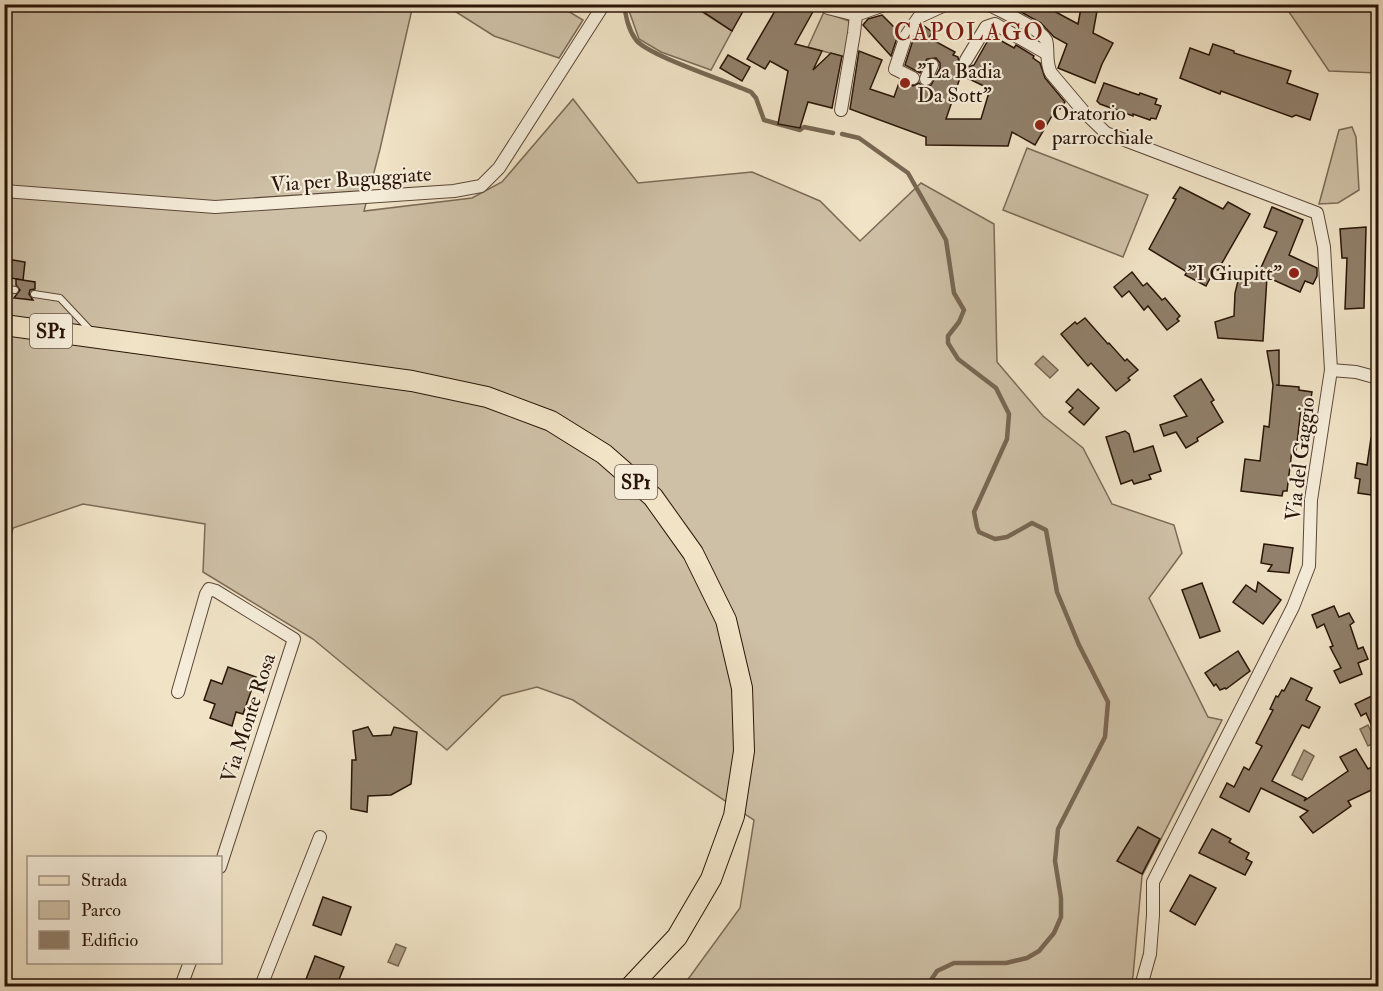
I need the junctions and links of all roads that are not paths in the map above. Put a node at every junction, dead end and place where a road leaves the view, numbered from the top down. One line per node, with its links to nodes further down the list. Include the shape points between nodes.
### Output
1 (604, 4): 11 (street, Via per Buguggiate, via 499,168 481,186 405,196 215,207)
2 (822, 4): 6 (street)
3 (887, 4): 6 (street)
4 (947, 4): 9 (street, via 920,17 906,36 895,69 920,79)
5 (988, 4): 7 (street, via 1038,32 1046,41)
6 (856, 15): 10 (street)
7 (1046, 53): 8 (street, via 995,24 986,27); 17 (street, Via del Gaggio, via 1048,68 1106,133 1317,213 1324,247)
8 (966, 60)
9 (932, 65)
10 (841, 110)
11 (4, 191)
12 (4, 288): 13 (lane)
13 (15, 290)
14 (34, 294): 16 (lane, via 60,298)
15 (4, 325): 16 (main road, SP1)
16 (98, 338): 25 (main road, SP1, via 412,381 487,397 551,421 604,454 653,497 693,553 726,620 742,688 744,751 734,816 711,879 676,937)
17 (1331, 370): 18 (street); 26 (street, Via del Gaggio, via 1311,500 1309,566 1293,607 1153,882 1150,954)
18 (1378, 378)
19 (178, 692): 21 (street, Via Monte Rosa, via 209,589 294,639)
20 (320, 837): 24 (street)
21 (222, 861)
22 (190, 964): 23 (street)
23 (181, 987)
24 (261, 987)
25 (631, 987)
26 (1141, 987)

